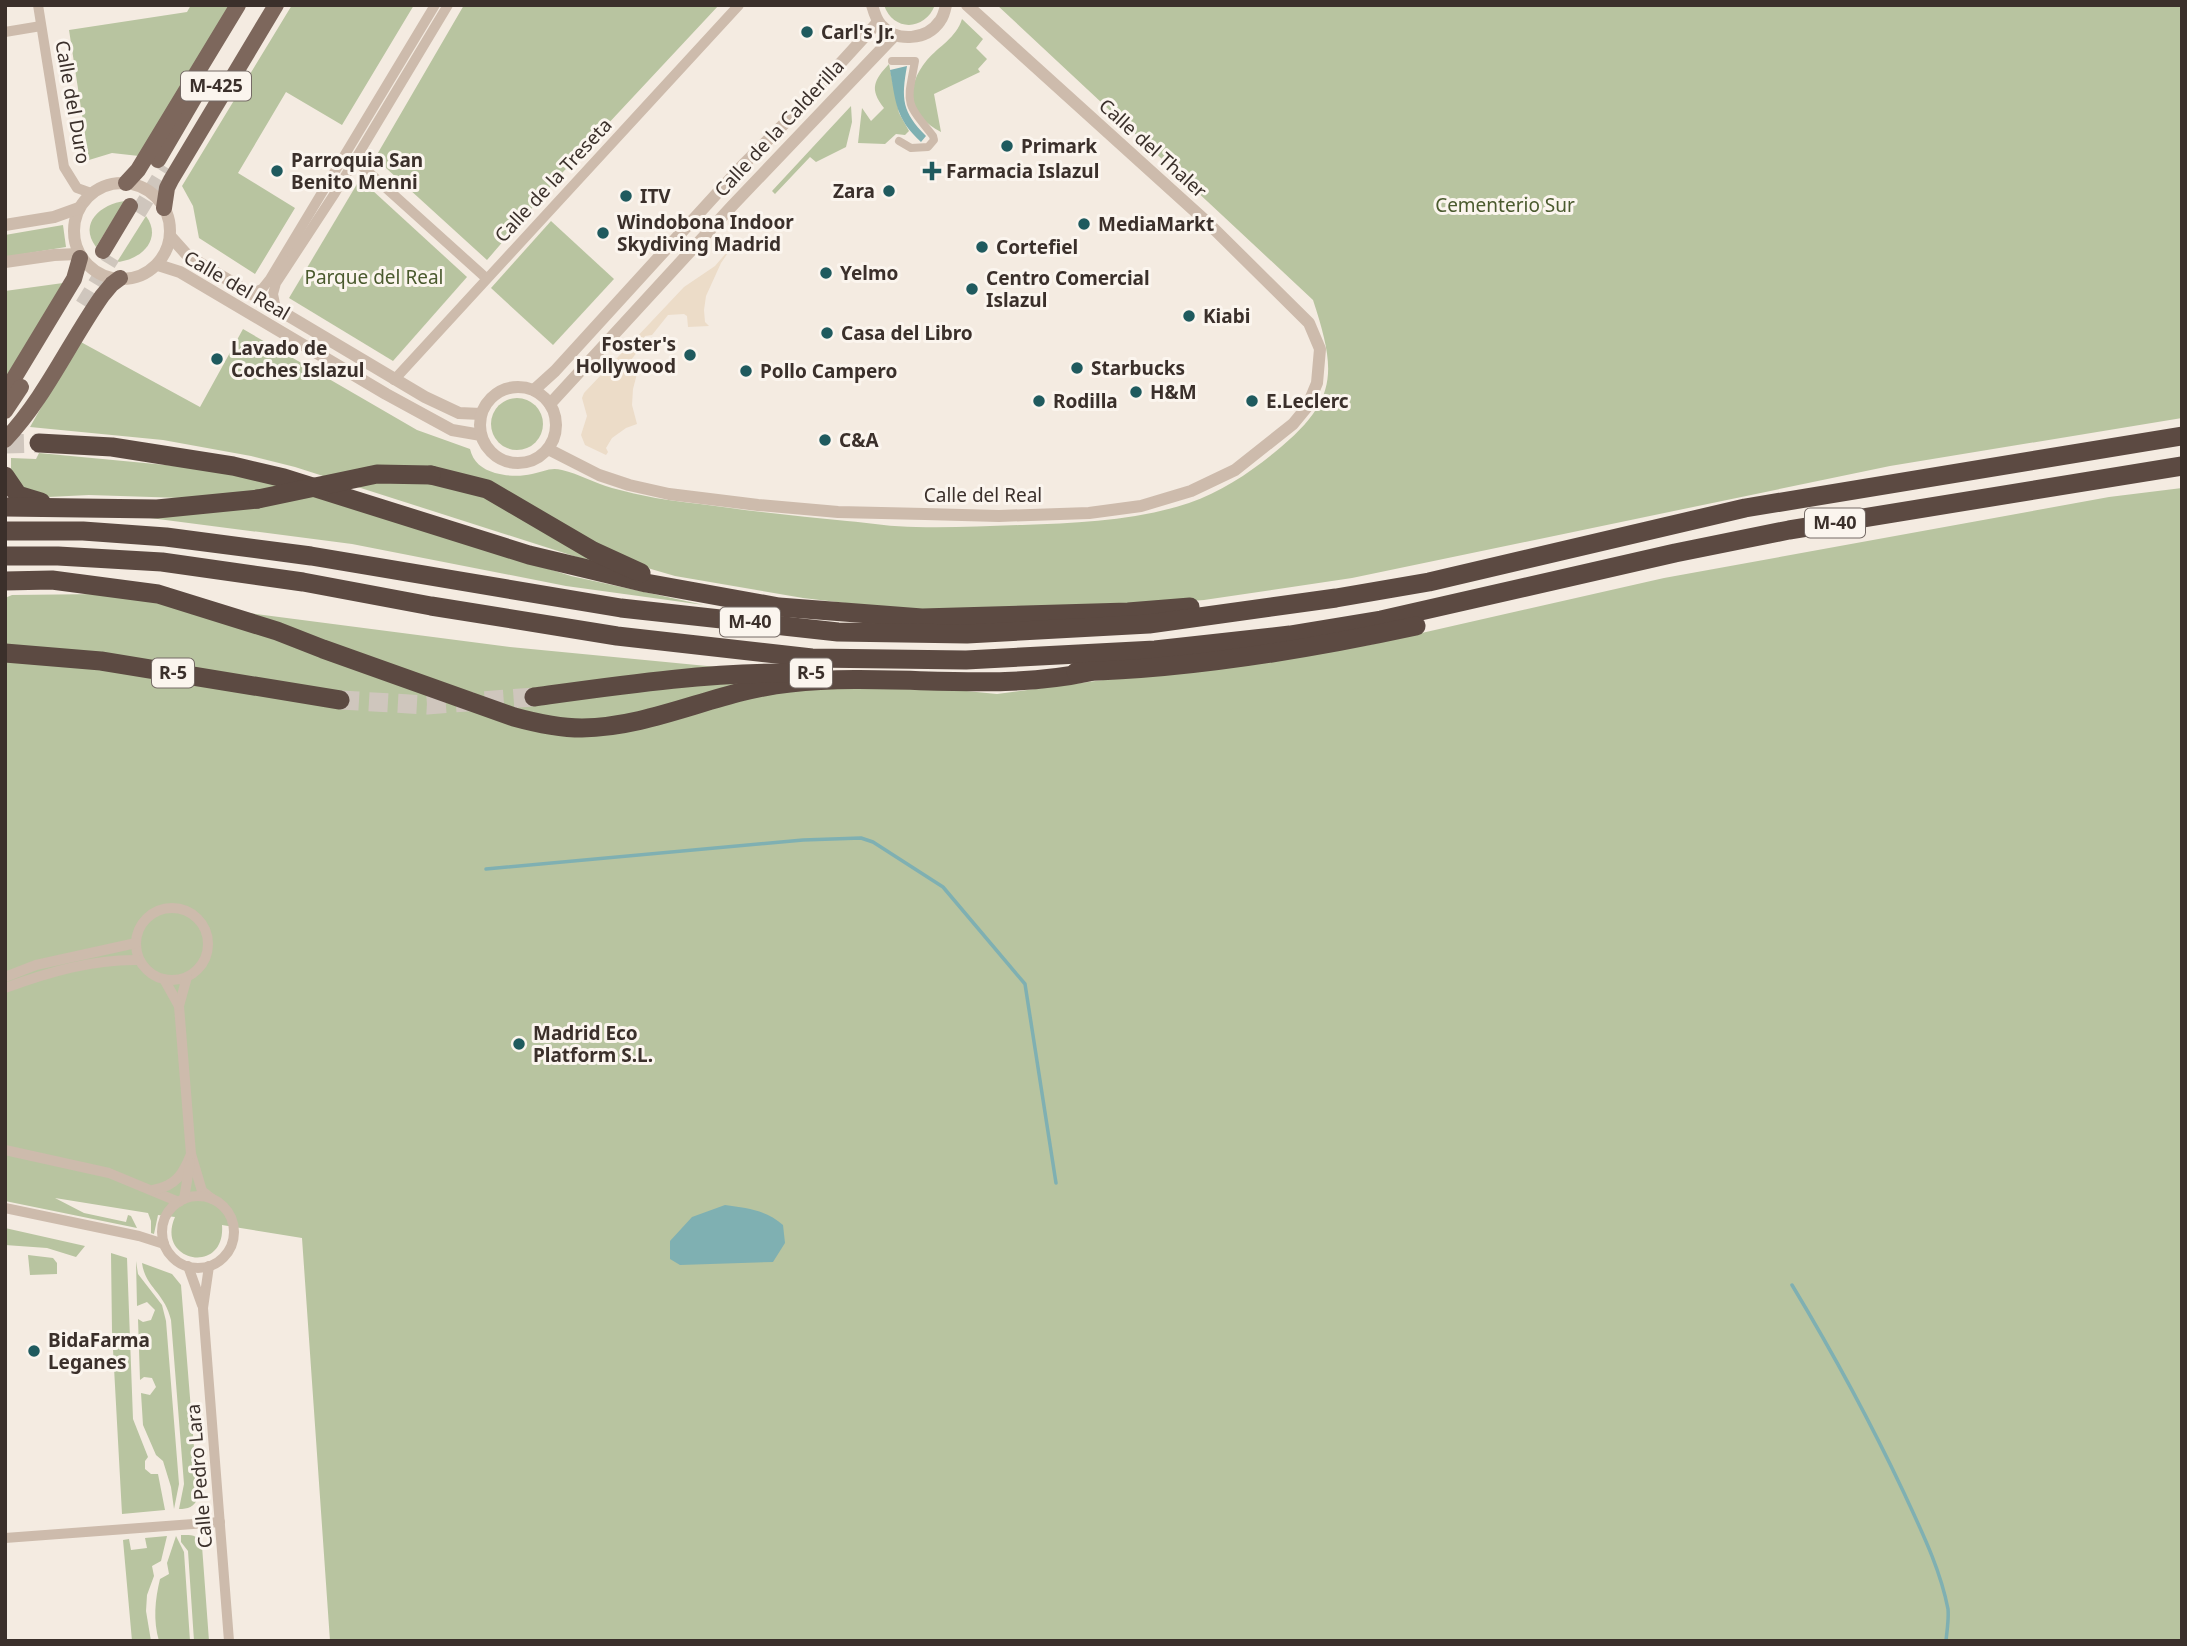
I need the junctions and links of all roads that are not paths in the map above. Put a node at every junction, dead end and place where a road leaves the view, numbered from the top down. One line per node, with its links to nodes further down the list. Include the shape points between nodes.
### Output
1 (38, 5): 13 (street, Calle del Duro)
2 (238, 5): 19 (main road)
3 (249, 5): 4 (main road, M-425, via 162,164)
4 (266, 5)
5 (275, 5): 22 (main road, via 171,180)
6 (435, 5): 32 (street, via 270,279)
7 (448, 5): 18 (street)
8 (739, 5): 31 (street, Calle de la Treseta)
9 (872, 5): 12 (street)
10 (946, 5): 15 (street, via 940,21 928,33 912,38)
11 (967, 5): 34 (street, Calle del Thaler, via 1208,223)
12 (878, 22): 15 (street); 36 (street, Calle de la Calderilla)
13 (41, 26): 14 (street); 20 (street, Calle del Duro, via 64,167 77,188)
14 (5, 32)
15 (895, 35): 38 (street, Calle de la Calderilla)
16 (892, 61): 17 (street, via 915,61 908,97 934,140 928,147 911,148)
17 (899, 141)
18 (355, 160): 31 (street); 33 (street, via 276,283)
19 (126, 183): 20 (street, via 108,184); 22 (street, via 147,191)
20 (91, 193): 21 (street)
21 (79, 208): 24 (street); 27 (street, via 73,226)
22 (164, 208): 25 (street)
23 (134, 210): 26 (main road)
24 (5, 225)
25 (171, 237): 29 (street); 32 (street, Calle del Real, via 188,256)
26 (107, 254)
27 (79, 256): 28 (street); 30 (street, via 97,271); 37 (main road, via 74,279)
28 (5, 262)
29 (158, 265): 30 (street); 41 (street, Calle del Real, via 180,272 440,424)
30 (120, 278): 43 (main road, via 102,296 25,416)
31 (486, 278): 35 (street, Calle de la Treseta)
32 (252, 293): 33 (street, Calle del Real)
33 (276, 309): 35 (street, Calle del Real)
34 (1309, 323): 45 (street, Calle del Real, via 1320,349 1317,383 1293,424 1236,471 1141,506 999,516 758,505 629,485)
35 (394, 380): 40 (street, Calle del Real, via 459,413)
36 (534, 390): 38 (street); 40 (street, via 518,386 502,390)
37 (5, 393)
38 (550, 404): 45 (street, via 556,419)
39 (5, 411): 43 (main road, via 79,301)
40 (481, 414): 41 (street)
41 (481, 435): 45 (street, via 489,450 502,460 519,463)
42 (2182, 436): 52 (highway, M-40, via 1745,508)
43 (5, 438)
44 (39, 443): 55 (highway, via 113,447 233,466 597,572 707,596)
45 (548, 449)
46 (2182, 466): 54 (highway, M-40, via 1789,530)
47 (5, 476): 49 (highway, via 18,495)
48 (5, 507): 49 (highway)
49 (77, 507): 55 (highway, bridge, via 157,509 258,499 377,474 432,475 487,489 640,573)
50 (5, 531): 52 (highway, M-40, via 166,537 311,556 621,608 838,632 967,634 1149,624 1429,582)
51 (5, 556): 54 (highway, M-40, via 162,562 617,636 812,658 966,660 1154,650 1290,635)
52 (1496, 565): 55 (highway, M-40, via 1298,594 1128,612 922,618)
53 (5, 581): 57 (highway, M-40, via 52,580 158,594 544,725 610,726 790,683 1004,681)
54 (1492, 596): 57 (highway, M-40, via 1421,625 1368,636 1195,664)
55 (816, 610)
56 (5, 653): 59 (highway, R-5, via 101,661)
57 (1089, 672): 58 (highway, R-5, via 770,673)
58 (534, 697)
59 (340, 700)
60 (135, 943): 61 (street); 62 (street, via 36,965); 63 (street, via 144,920 153,913 177,908 188,912 205,929 208,941 203,962)
61 (139, 960): 64 (street, via 151,974); 65 (street, via 102,961)
62 (5, 977)
63 (187, 977): 64 (street); 66 (street)
64 (164, 979): 66 (street)
65 (5, 988)
66 (179, 1006): 68 (street)
67 (5, 1150): 69 (street, via 109,1173)
68 (191, 1154): 69 (street, via 176,1182); 70 (street, via 202,1191); 71 (street)
69 (152, 1190): 71 (street)
70 (212, 1199): 71 (street); 75 (street, via 228,1212 234,1233 227,1253)
71 (181, 1200): 73 (street, via 164,1220)
72 (5, 1208): 73 (street)
73 (164, 1244): 74 (street, via 169,1254)
74 (188, 1266): 75 (street); 76 (street, Calle Pedro Lara)
75 (209, 1266): 76 (street, Calle Pedro Lara)
76 (203, 1308): 77 (street, Calle Pedro Lara)
77 (220, 1522): 78 (street); 79 (street, Calle Pedro Lara)
78 (5, 1538)
79 (229, 1641)

